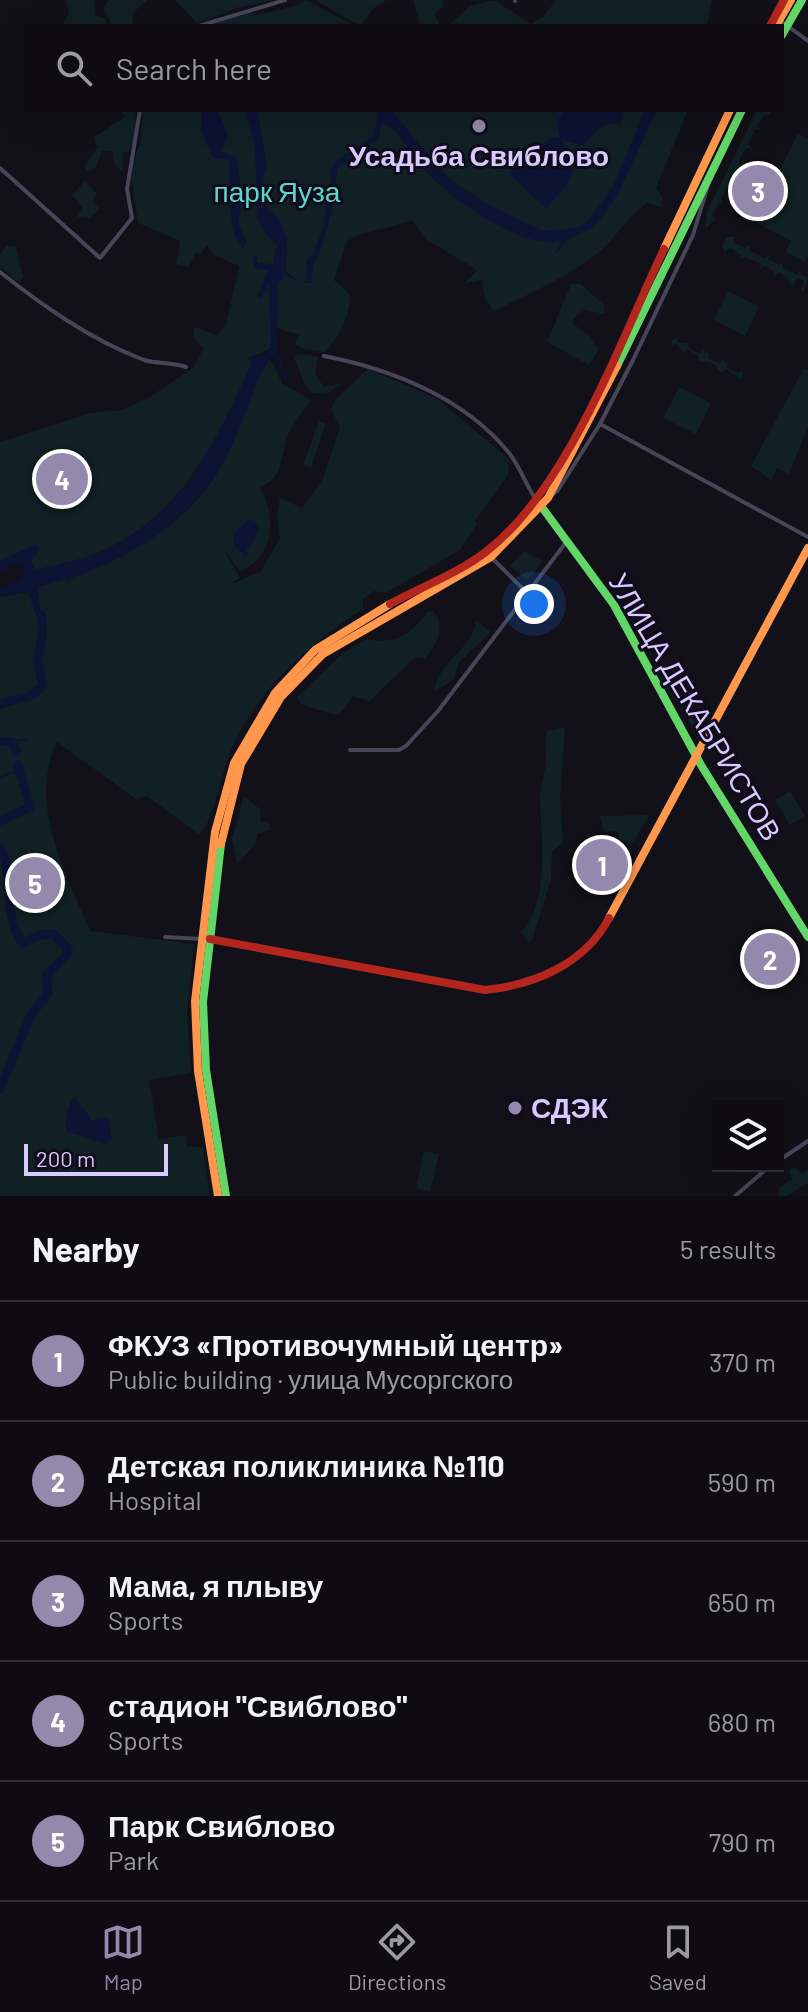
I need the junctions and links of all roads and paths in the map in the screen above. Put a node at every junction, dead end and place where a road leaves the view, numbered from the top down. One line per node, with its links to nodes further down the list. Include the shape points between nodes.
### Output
1 (285, 0): 6 (street)
2 (784, 0): 5 (main road)
3 (791, 0): 5 (main road)
4 (802, 0): 5 (main road)
5 (780, 22)
6 (206, 24)
7 (784, 25): 8 (street)
8 (808, 41)
9 (140, 112): 12 (street, via 127,189 132,218 100,258)
10 (729, 112): 19 (main road)
11 (741, 112): 13 (main road)
12 (0, 168)
13 (712, 168): 17 (street, via 693,235); 18 (main road)
14 (0, 272): 16 (street, via 83,330 148,361)
15 (324, 356): 19 (street, via 373,367 459,408 513,457)
16 (186, 367)
17 (600, 424): 18 (street); 20 (street)
18 (548, 498): 19 (main road)
19 (539, 504): 21 (main road, УЛИЦА ДЕКАБРИСТОВ); 23 (main road); 29 (main road, via 486,552 326,641 275,693 246,739 223,797)
20 (808, 537)
21 (567, 541): 24 (street); 26 (main road, УЛИЦА ДЕКАБРИСТОВ, via 614,605)
22 (808, 548): 26 (main road)
23 (491, 557): 24 (street); 29 (main road, via 323,654 281,697 252,742 230,799)
24 (527, 592): 25 (street, via 406,746)
25 (350, 750)
26 (695, 754): 28 (main road, УЛИЦА ДЕКАБРИСТОВ); 29 (main road, via 606,924 577,956 534,981 470,990)
27 (165, 937): 29 (street)
28 (808, 937)
29 (206, 939): 33 (main road, via 195,1036); 34 (main road, via 203,1036)
30 (808, 1141): 31 (street)
31 (784, 1157)
32 (763, 1172): 35 (street)
33 (218, 1196)
34 (226, 1196)
35 (735, 1196)

